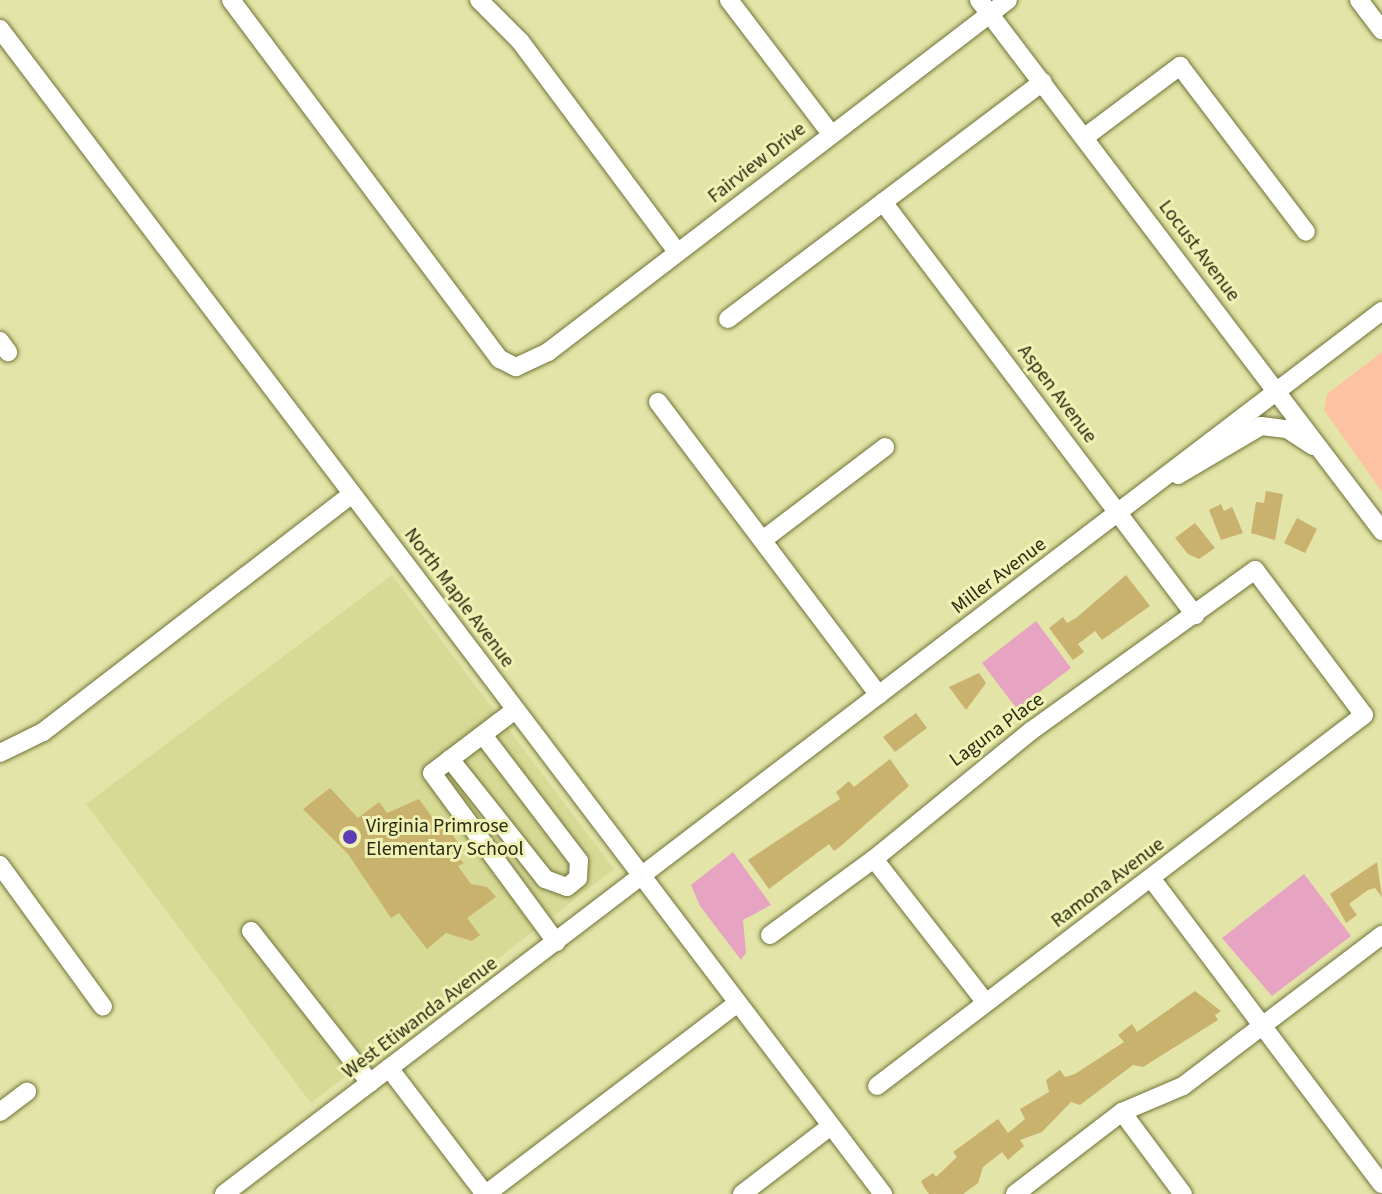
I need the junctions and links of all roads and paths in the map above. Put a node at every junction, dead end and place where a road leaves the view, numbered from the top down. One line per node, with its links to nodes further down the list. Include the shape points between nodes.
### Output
1 (231, 0): 14 (street, Fairview Drive, via 500,359 516,367 534,361)
2 (479, 0): 14 (street, via 520,41)
3 (729, 0): 10 (street)
4 (1008, 0): 6 (street, Fairview Drive)
5 (1359, 0): 8 (street)
6 (984, 7): 9 (street, Locust Avenue); 10 (street, Fairview Drive)
7 (0, 29): 22 (street, North Maple Avenue)
8 (1382, 30)
9 (1043, 82): 11 (street, Locust Avenue); 12 (street)
10 (831, 134): 14 (street, Fairview Drive)
11 (1085, 137): 13 (street, via 1180,66); 17 (street, Locust Avenue)
12 (883, 202): 16 (street); 23 (street, Aspen Avenue)
13 (1306, 232)
14 (677, 252)
15 (1382, 311): 17 (street, Miller Avenue)
16 (728, 319)
17 (1278, 390): 20 (street, Locust Avenue); 21 (street, Miller Avenue)
18 (658, 402): 25 (street)
19 (885, 447): 25 (street)
20 (1323, 452): 21 (street, via 1287,429 1261,426 1206,463); 24 (street, Locust Avenue)
21 (1150, 488): 23 (street, Miller Avenue)
22 (352, 494): 28 (street, North Maple Avenue); 31 (street, via 43,732)
23 (1119, 512): 26 (street, Aspen Avenue); 27 (street, Miller Avenue)
24 (1382, 531)
25 (764, 539): 27 (street)
26 (1195, 615): 29 (street, Laguna Place, via 1255,570); 33 (street, Laguna Place, via 964,781)
27 (879, 695): 35 (street, Miller Avenue)
28 (515, 710): 30 (street); 35 (street, North Maple Avenue)
29 (1364, 715): 36 (street, Ramona Avenue)
30 (483, 735): 32 (street); 32 (street, via 579,861 578,878 567,887 545,879)
31 (0, 753)
32 (450, 759): 40 (street, via 432,773)
33 (874, 859): 38 (street, Laguna Place); 42 (street)
34 (0, 865): 43 (street)
35 (642, 877): 40 (street, West Etiwanda Avenue); 41 (street, North Maple Avenue)
36 (1151, 878): 42 (street, Ramona Avenue); 44 (street)
37 (251, 931): 46 (street)
38 (770, 935)
39 (1382, 935): 44 (street)
40 (556, 942): 45 (street, West Etiwanda Avenue)
41 (738, 1003): 51 (street, North Maple Avenue); 54 (street)
42 (986, 1003): 47 (street, Ramona Avenue)
43 (103, 1007)
44 (1263, 1026): 50 (street, via 1183,1086); 52 (street)
45 (389, 1068): 46 (street, West Etiwanda Avenue); 54 (street)
46 (370, 1083): 53 (street, West Etiwanda Avenue)
47 (877, 1086)
48 (27, 1092): 49 (street)
49 (0, 1112)
50 (1122, 1112): 57 (street); 58 (street)
51 (831, 1126): 55 (street); 56 (street, North Maple Avenue)
52 (1381, 1181)
53 (224, 1194)
54 (485, 1194)
55 (742, 1194)
56 (883, 1194)
57 (1015, 1194)
58 (1183, 1194)

